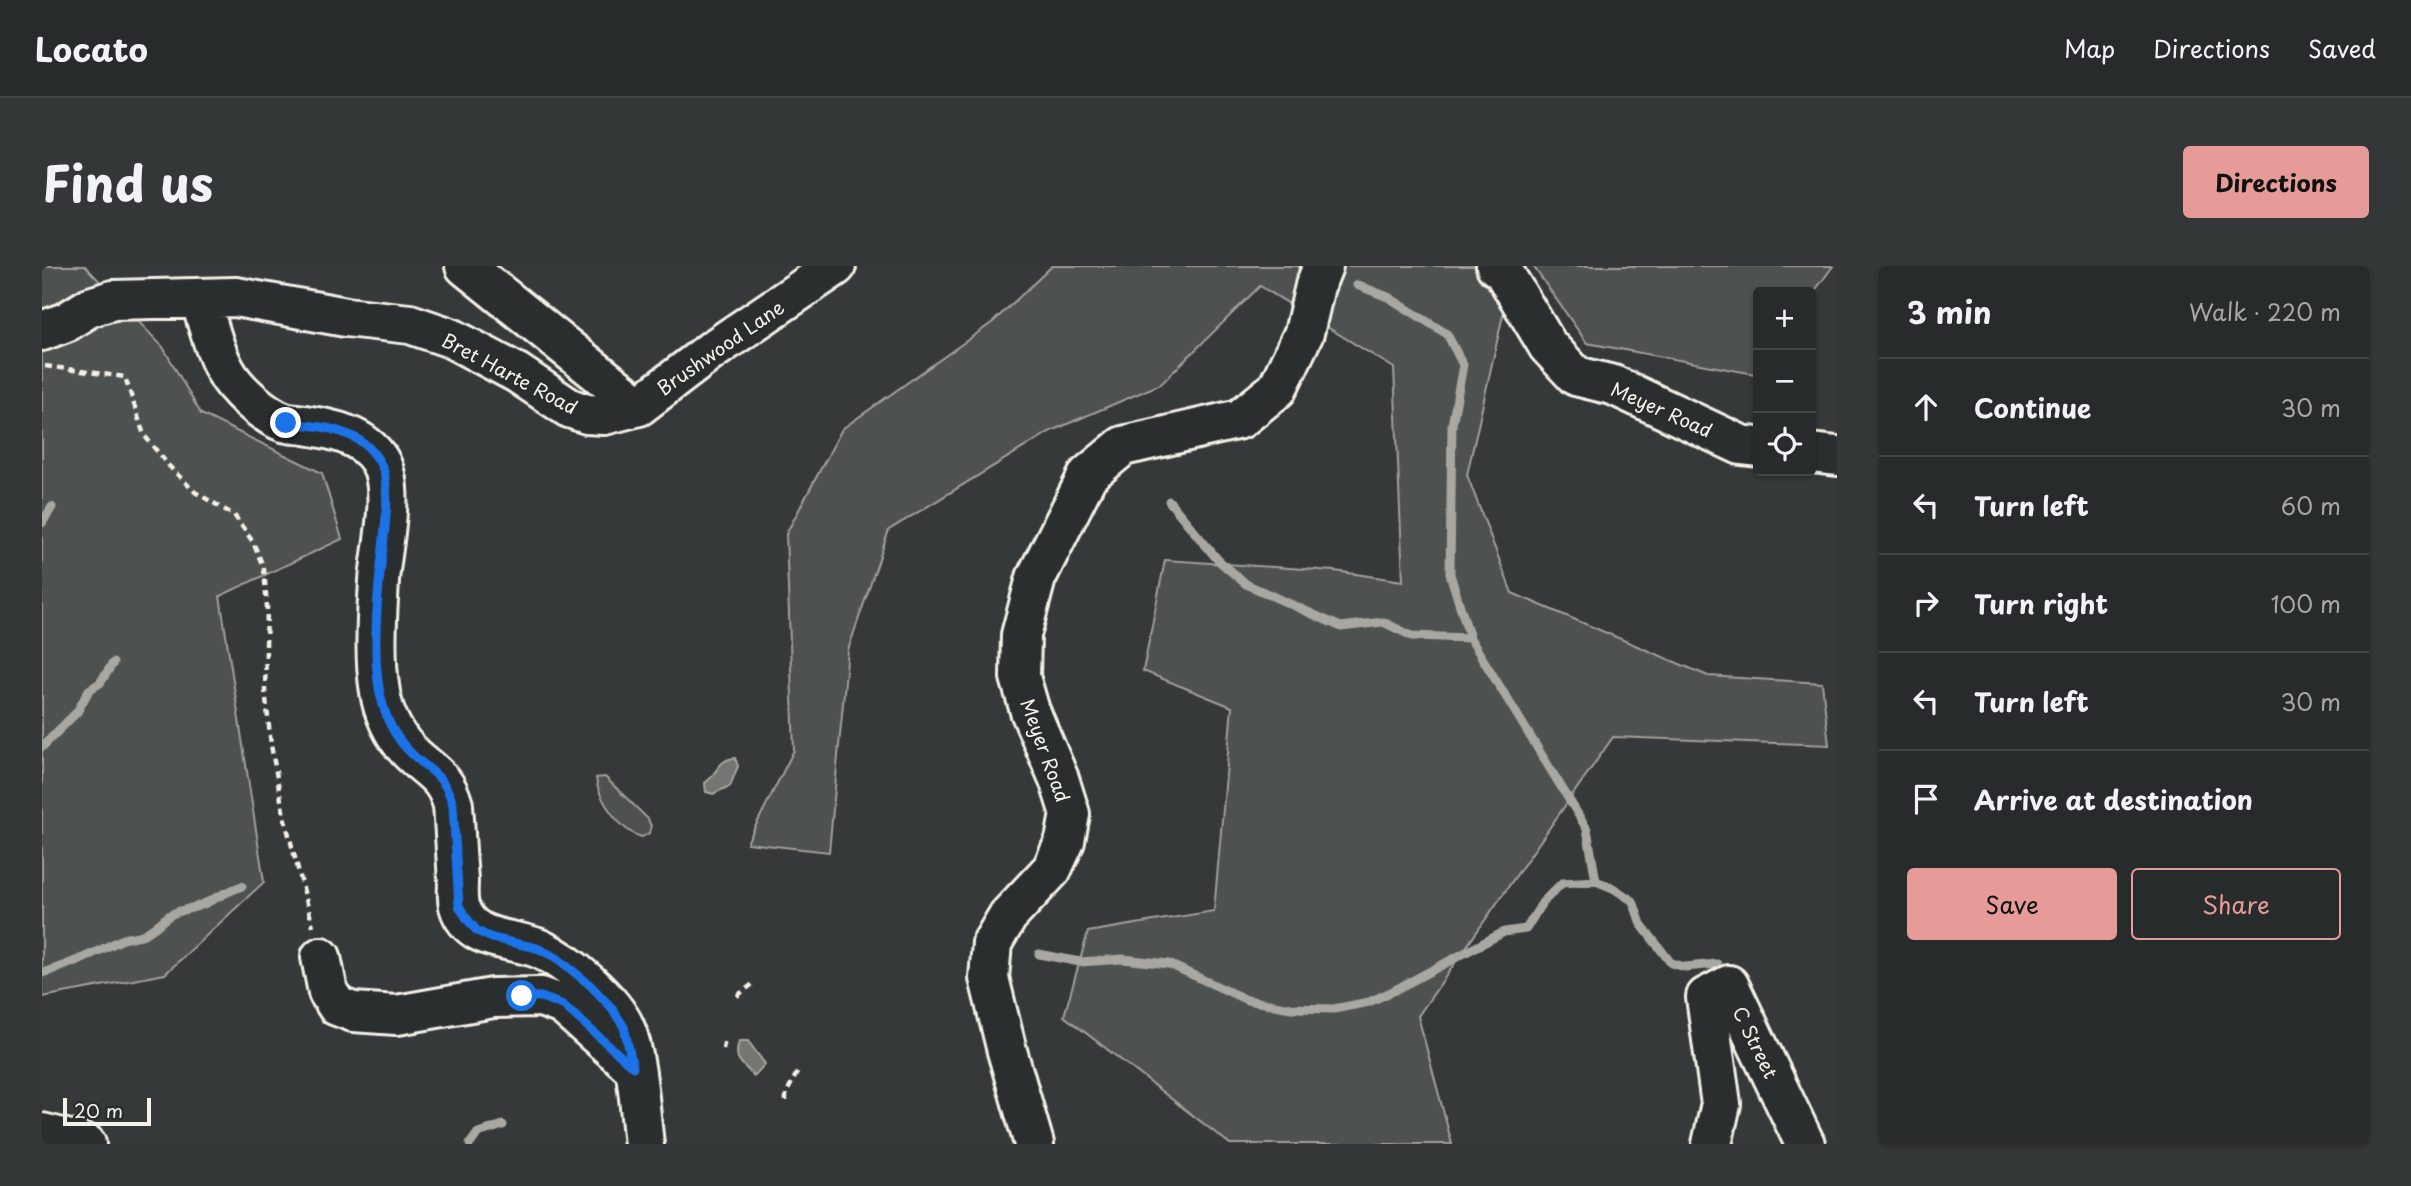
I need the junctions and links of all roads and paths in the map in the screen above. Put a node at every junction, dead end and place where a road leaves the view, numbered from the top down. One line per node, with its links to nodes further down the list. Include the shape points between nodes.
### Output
1 (465, 266): 8 (street)
2 (836, 266): 8 (street, Brushwood Lane)
3 (1323, 266): 23 (street, Meyer Road, via 1304,333 1277,389 1240,419 1123,446 1088,475 1036,578 1021,635 1020,677 1070,814 1065,841 1052,869 1009,916 992,943 989,978)
4 (1496, 266): 9 (street, Meyer Road, via 1548,346 1576,376 1613,385 1741,445)
5 (200, 300): 6 (street, Bret Harte Road, via 113,300); 8 (street, Bret Harte Road, via 236,297 410,324 450,338 517,373 569,408 604,415); 17 (street, via 225,371 251,400 286,423 344,433 366,445 380,461 387,495 379,592 380,694 395,734 442,779 450,793 459,906 477,931 537,948 590,985 624,1027)
6 (42, 331)
7 (42, 366): 12 (path, via 125,377 144,435 195,492 234,515 253,542 264,569 265,690 271,745 284,816)
8 (639, 406)
9 (1753, 446)
10 (1816, 454): 11 (street)
11 (1837, 456)
12 (321, 957): 17 (street, via 328,992 337,1006 353,1012 397,1014 493,998 541,997 563,1005)
13 (754, 983): 14 (path)
14 (737, 996)
15 (725, 1038): 16 (path)
16 (723, 1049)
17 (633, 1067): 22 (street)
18 (799, 1069): 19 (path)
19 (786, 1101)
20 (42, 1133): 21 (street)
21 (86, 1144)
22 (644, 1144)
23 (1034, 1144)
24 (1712, 1144): 25 (street, C Street, via 1721,1104 1706,998 1729,985)
25 (1805, 1144)

